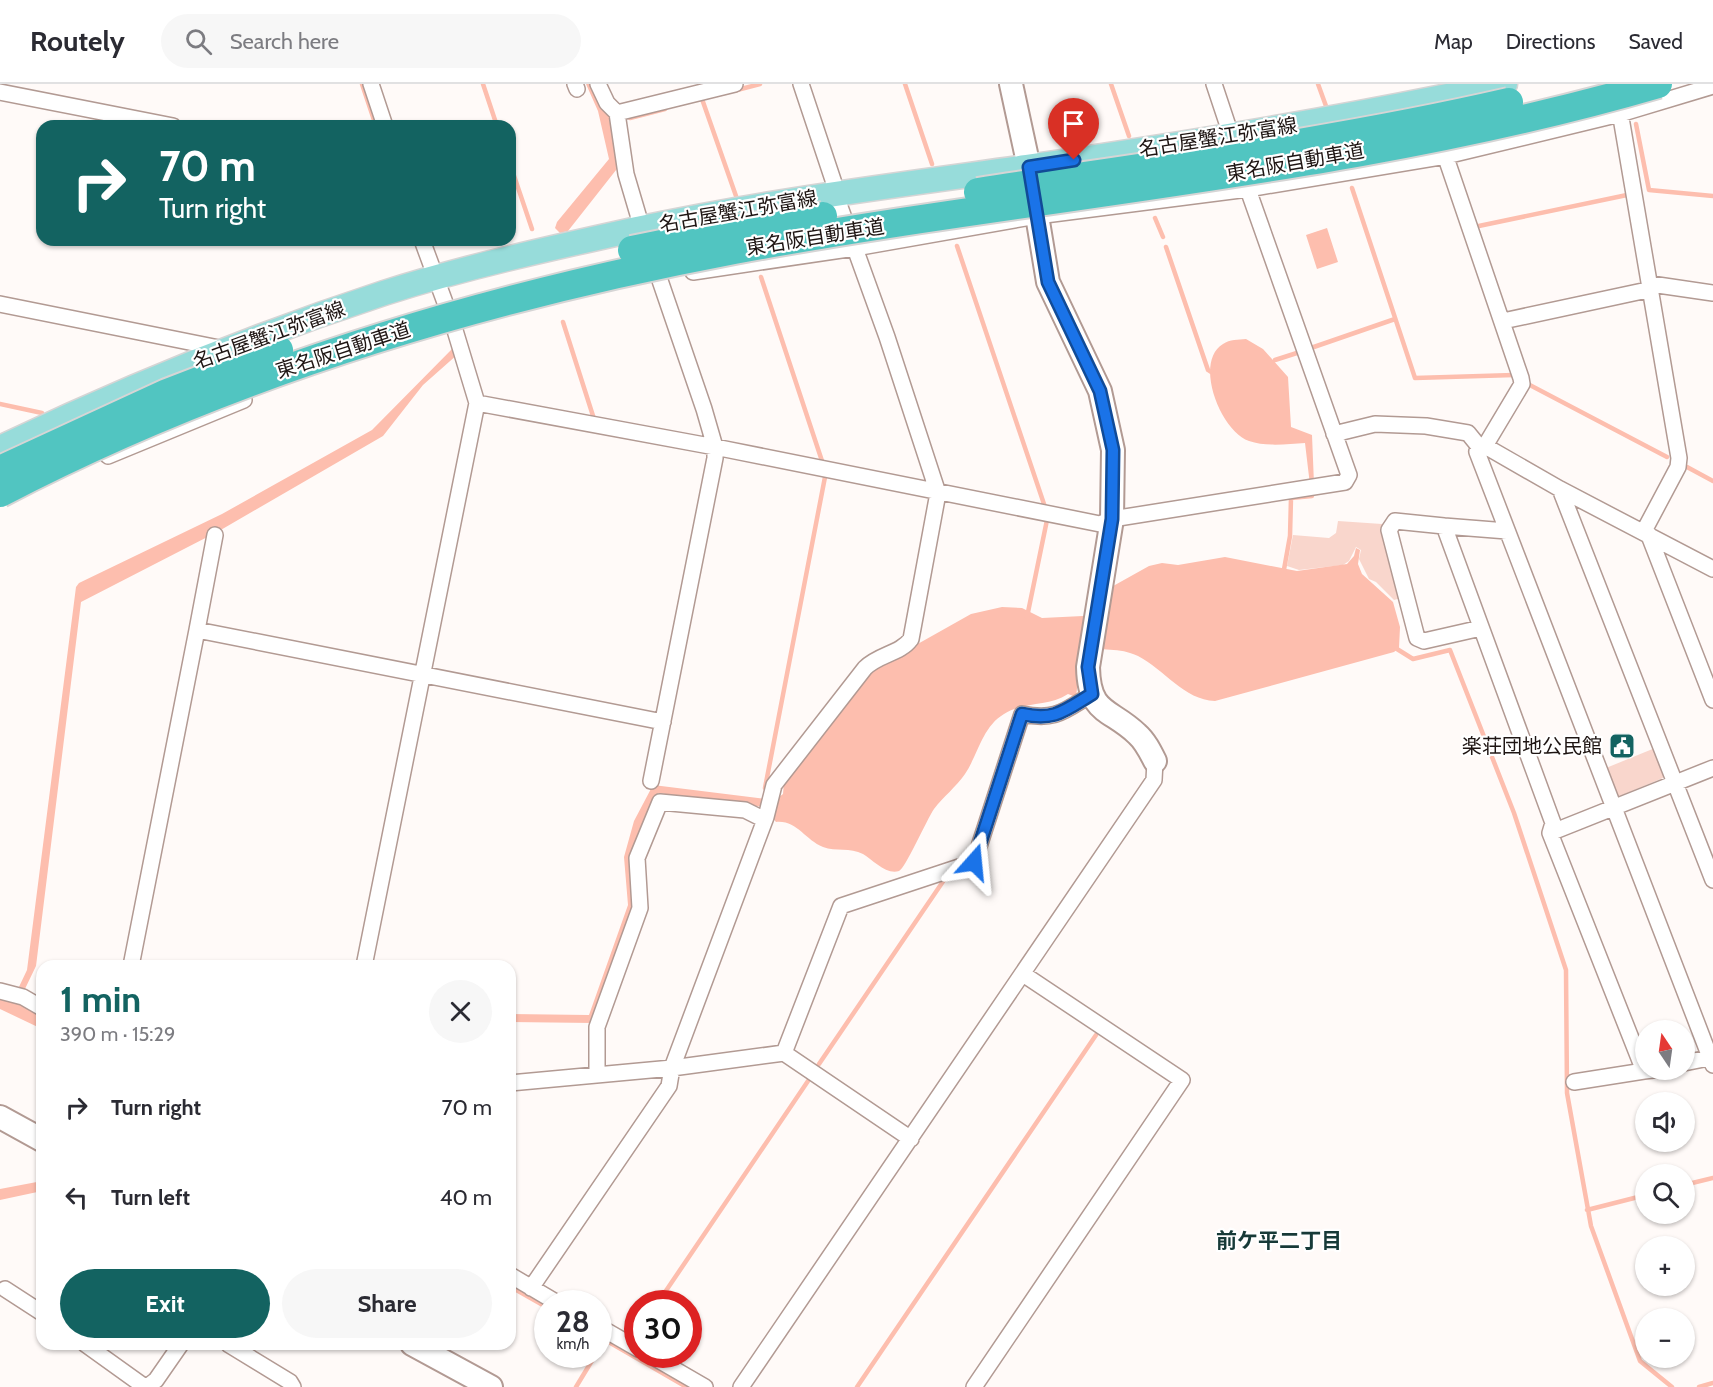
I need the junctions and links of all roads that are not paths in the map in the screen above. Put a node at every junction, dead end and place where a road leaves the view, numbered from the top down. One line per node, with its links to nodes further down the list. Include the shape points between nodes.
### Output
1 (371, 84): 17 (street)
2 (598, 84): 14 (street)
3 (735, 84): 14 (street)
4 (801, 84): 22 (street)
5 (1011, 84): 20 (street)
6 (1214, 84): 18 (street)
7 (1505, 84): 13 (main road, 名古屋蟹江弥富線)
8 (1589, 84): 40 (highway, 東名阪自動車道, bridge, via 1453,115 731,230 590,259 453,294 294,344 168,393)
9 (1615, 84): 15 (street)
10 (1658, 84): 42 (highway, 東名阪自動車道, bridge, via 1457,135 747,248 595,278 459,312 301,362 165,417)
11 (1713, 86): 15 (street)
12 (0, 92): 16 (street)
13 (1424, 92): 18 (main road, 名古屋蟹江弥富線); 19 (street)
14 (617, 113): 24 (street, via 626,174)
15 (1620, 114): 19 (street); 29 (street)
16 (142, 120)
17 (383, 120)
18 (1232, 136): 20 (main road, 名古屋蟹江弥富線); 21 (street)
19 (1446, 156): 21 (street); 32 (street)
20 (1029, 167): 22 (main road, 名古屋蟹江弥富線); 23 (street)
21 (1248, 189): 23 (street); 36 (street)
22 (835, 193): 24 (main road, 名古屋蟹江弥富線); 26 (street)
23 (1037, 216): 26 (street); 45 (street, via 1048,282 1088,362 1107,417 1113,450)
24 (642, 228): 27 (street); 28 (main road, 名古屋蟹江弥富線)
25 (424, 246): 28 (street)
26 (855, 248): 27 (street); 43 (street)
27 (658, 277): 33 (street); 37 (street)
28 (435, 278): 33 (street); 34 (main road, 名古屋蟹江弥富線)
29 (1651, 286): 30 (street); 32 (street); 48 (street, via 1679,458)
30 (1713, 293)
31 (0, 304): 34 (street)
32 (1503, 321): 38 (street, via 1522,384)
33 (454, 327): 35 (street); 44 (street, via 312,371 75,470)
34 (230, 350): 39 (main road, 名古屋蟹江弥富線, via 89,405)
35 (477, 403): 37 (street); 53 (street)
36 (1334, 434): 38 (street, via 1376,424 1426,426 1468,433); 45 (street, via 1349,475 1345,482)
37 (715, 447): 43 (street); 56 (street)
38 (1483, 447): 41 (street); 47 (street, via 1477,452)
39 (0, 448)
40 (0, 470)
41 (1560, 489): 48 (street); 60 (street)
42 (0, 492)
43 (938, 493): 45 (street, via 1100,524); 62 (street, via 911,639 905,647 877,658 865,668 774,785)
44 (0, 508)
45 (1112, 519): 54 (street, via 1091,654 1088,681)
46 (1444, 526): 47 (street); 51 (street); 51 (street, via 1395,521 1389,531 1417,638 1424,641)
47 (1507, 531): 61 (street)
48 (1646, 532): 50 (street); 55 (street)
49 (215, 536): 52 (street)
50 (1713, 568)
51 (1481, 628): 63 (street, via 1553,823)
52 (198, 630): 53 (street); 65 (street)
53 (423, 674): 56 (street); 66 (street)
54 (1092, 694): 57 (street, via 1102,711 1136,732); 71 (street, via 1043,719 1022,714 974,862 841,906)
55 (1713, 700)
56 (663, 722): 59 (street)
57 (1155, 761): 67 (street, via 1154,780)
58 (1713, 768): 60 (street)
59 (651, 781)
60 (1675, 783): 61 (street); 64 (street)
61 (1614, 807): 63 (street); 72 (street)
62 (766, 818): 74 (street); 76 (street, via 745,810 660,802 637,858 640,908 597,1027)
63 (1550, 832): 70 (street)
64 (1713, 880)
65 (132, 960)
66 (365, 960)
67 (1023, 974): 81 (street); 97 (street, via 1182,1080)
68 (2, 992): 69 (street)
69 (36, 1005)
70 (1635, 1038)
71 (784, 1053): 74 (street); 81 (street)
72 (1712, 1060): 73 (street)
73 (1695, 1062)
74 (672, 1068): 76 (street); 83 (street, via 669,1086)
75 (1635, 1072): 78 (street)
76 (597, 1075): 77 (street)
77 (516, 1082)
78 (1574, 1082)
79 (0, 1117): 80 (street)
80 (36, 1137)
81 (911, 1139): 96 (street)
82 (516, 1279): 83 (street)
83 (531, 1288): 85 (street)
84 (5, 1289): 86 (street)
85 (534, 1290)
86 (36, 1310)
87 (95, 1350): 92 (street)
88 (177, 1350): 92 (street)
89 (238, 1350): 93 (street)
90 (423, 1350): 94 (street)
91 (672, 1368): 95 (street)
92 (154, 1385)
93 (293, 1387)
94 (491, 1387)
95 (705, 1387)
96 (741, 1387)
97 (974, 1387)

